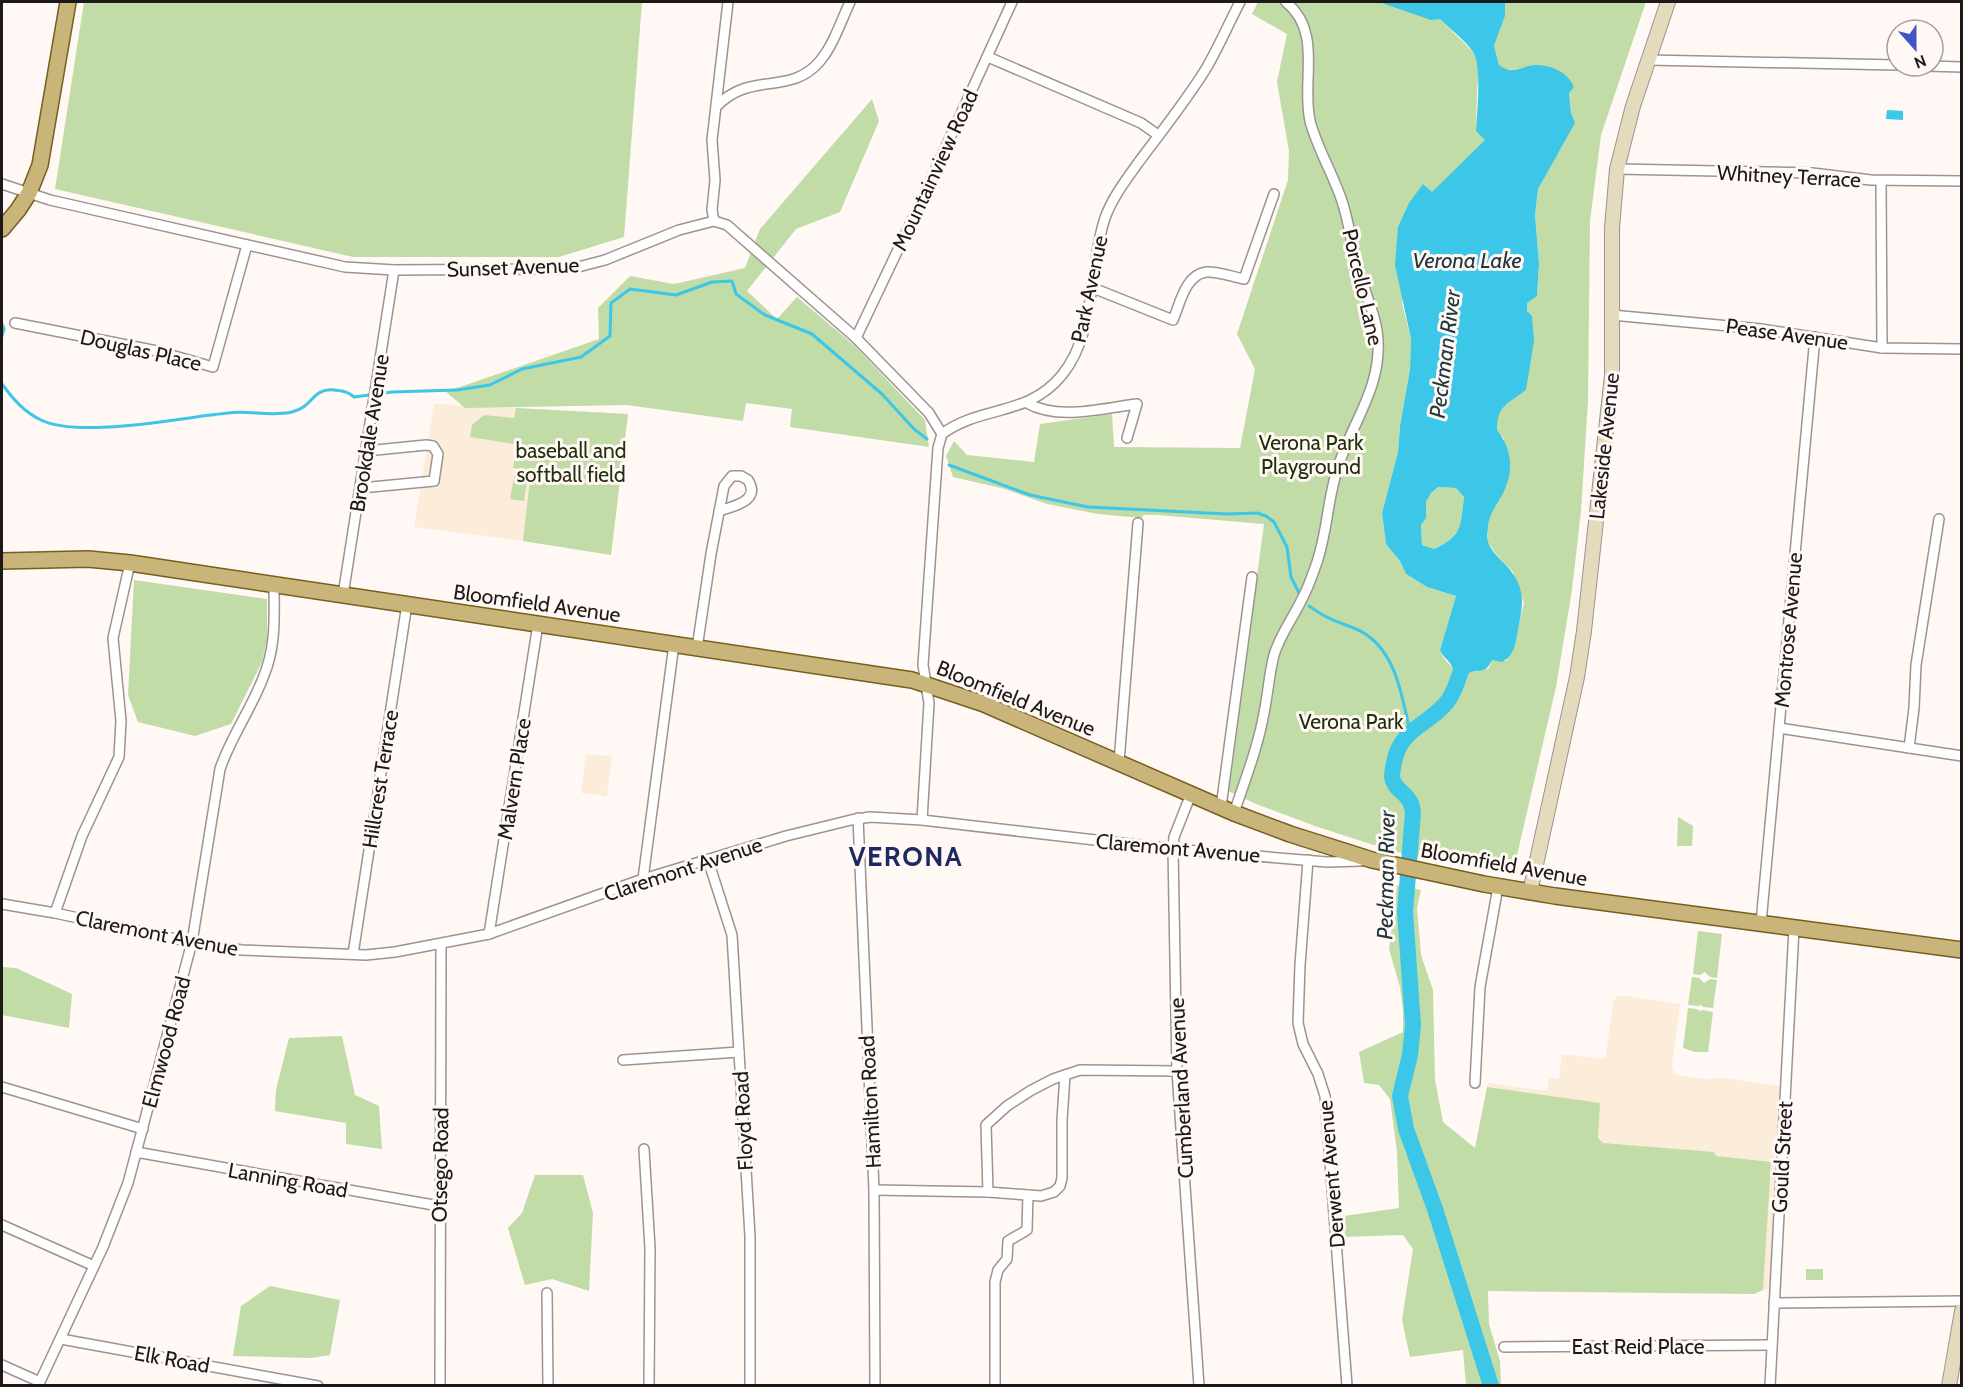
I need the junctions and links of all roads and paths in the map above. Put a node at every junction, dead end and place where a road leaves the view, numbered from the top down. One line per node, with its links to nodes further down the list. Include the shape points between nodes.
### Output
1 (68, 2): 19 (main road, via 44,153)
2 (728, 2): 13 (street)
3 (850, 2): 13 (street, via 815,66 786,82 742,88)
4 (1012, 2): 8 (street, Mountainview Road)
5 (1240, 2): 14 (street, Park Avenue, via 1207,67)
6 (1286, 2): 55 (street, Porcello Lane, via 1303,23 1308,39 1306,96 1311,123 1342,199 1357,268 1377,328 1378,361 1371,392 1338,465 1317,564 1280,639 1261,728)
7 (1668, 2): 9 (main road, Lakeside Avenue)
8 (988, 57): 14 (street, via 1141,123); 29 (street, Mountainview Road)
9 (1648, 60): 10 (street); 15 (main road, Lakeside Avenue)
10 (1885, 65)
11 (1945, 67): 12 (street)
12 (1962, 67)
13 (716, 107): 21 (street, via 712,140)
14 (1158, 135): 25 (street, Park Avenue, via 1105,216)
15 (1617, 169): 16 (street, Whitney Terrace, via 1812,173); 26 (main road, Lakeside Avenue)
16 (1881, 181): 17 (street, Whitney Terrace); 30 (street)
17 (1962, 181)
18 (2, 184): 19 (street, Sunset Avenue)
19 (29, 193): 22 (main road); 23 (street, Sunset Avenue)
20 (1274, 194): 25 (street, via 1244,279 1208,272 1192,279 1173,320)
21 (713, 217): 24 (street, Sunset Avenue, via 578,267); 29 (street)
22 (2, 229)
23 (248, 245): 24 (street, Sunset Avenue, via 345,267); 27 (street, Douglas Place, via 213,367 157,351)
24 (394, 270): 35 (street, Brookdale Avenue)
25 (1093, 288): 32 (street, Park Avenue, via 1072,360 1050,387)
26 (1612, 315): 28 (street, Pease Avenue, via 1761,328); 64 (main road, Lakeside Avenue, via 1610,404 1584,631)
27 (15, 323)
28 (1815, 337): 30 (street, Pease Avenue); 50 (street, Montrose Avenue)
29 (856, 338): 33 (street, via 929,413)
30 (1882, 348): 31 (street, Pease Avenue)
31 (1962, 349)
32 (1027, 403): 33 (street, Park Avenue, via 974,416); 34 (street, via 1046,410 1072,412 1137,404)
33 (942, 434): 49 (street, via 923,665)
34 (1126, 438)
35 (366, 452): 36 (street, Brookdale Avenue); 36 (street, via 433,446 438,454 435,481)
36 (361, 488): 44 (street, Brookdale Avenue)
37 (719, 511): 48 (street)
38 (1939, 519): 51 (street, via 1916,665)
39 (1138, 523): 53 (street)
40 (2, 561): 41 (main road, Bloomfield Avenue, via 88,559)
41 (130, 563): 43 (main road, Bloomfield Avenue); 66 (street, via 113,638 121,721 119,757 82,836)
42 (1252, 577): 55 (street)
43 (274, 584): 44 (main road, Bloomfield Avenue); 70 (street, Elmwood Road, via 271,656 220,769)
44 (343, 595): 45 (main road, Bloomfield Avenue)
45 (407, 604): 46 (main road, Bloomfield Avenue); 73 (street, Hillcrest Terrace)
46 (538, 624): 47 (main road, Bloomfield Avenue); 69 (street, Malvern Place)
47 (674, 644): 48 (main road, Bloomfield Avenue); 62 (street)
48 (697, 648): 49 (main road, Bloomfield Avenue)
49 (926, 684): 53 (main road, Bloomfield Avenue, via 984,704); 57 (street, via 929,704)
50 (1779, 728): 51 (street); 67 (street, Montrose Avenue)
51 (1909, 748): 52 (street)
52 (1962, 756)
53 (1119, 762): 54 (main road, Bloomfield Avenue)
54 (1191, 794): 55 (main road, Bloomfield Avenue); 58 (street, Cumberland Avenue)
55 (1228, 810): 61 (main road, Bloomfield Avenue)
56 (858, 818): 57 (street, Claremont Avenue); 59 (street, Claremont Avenue); 83 (street, Hamilton Road)
57 (922, 820): 58 (street, Claremont Avenue)
58 (1173, 849): 60 (street, Claremont Avenue); 76 (street, Cumberland Avenue)
59 (708, 860): 62 (street, Claremont Avenue); 74 (street, Floyd Road, via 732,935)
60 (1308, 860): 61 (street, Claremont Avenue); 107 (street, Derwent Avenue, via 1298,1023 1325,1096)
61 (1372, 860): 63 (main road, Bloomfield Avenue)
62 (643, 879): 69 (street, Claremont Avenue)
63 (1498, 887): 64 (main road, Bloomfield Avenue); 78 (street, via 1480,987)
64 (1530, 892): 67 (main road, Bloomfield Avenue)
65 (2, 904): 66 (street, Claremont Avenue)
66 (55, 913): 70 (street, Claremont Avenue)
67 (1761, 923): 68 (main road, Bloomfield Avenue)
68 (1794, 928): 72 (main road, Bloomfield Avenue); 91 (street, Gould Street)
69 (489, 934): 71 (street, Claremont Avenue)
70 (192, 942): 73 (street, Claremont Avenue, via 242,950); 80 (street, Elmwood Road)
71 (441, 944): 73 (street, Claremont Avenue); 86 (street, Otsego Road)
72 (1962, 950)
73 (353, 954)
74 (739, 1052): 75 (street); 103 (street, Floyd Road, via 750,1236)
75 (623, 1060)
76 (1177, 1071): 77 (street, via 1080,1070); 98 (street, Cumberland Avenue)
77 (1065, 1075): 84 (street, via 1024,1095 986,1125); 85 (street, via 1061,1182 1050,1194)
78 (1475, 1083)
79 (2, 1088): 80 (street)
80 (143, 1129): 82 (street, Elmwood Road)
81 (644, 1149): 102 (street, via 650,1248)
82 (136, 1152): 86 (street, Lanning Road); 88 (street, Elmwood Road, via 120,1205)
83 (874, 1190): 84 (street); 104 (street, Hamilton Road)
84 (988, 1192): 85 (street)
85 (1028, 1195): 105 (street, via 1027,1230 1008,1241 1007,1259 995,1282)
86 (439, 1206): 100 (street, Otsego Road)
87 (2, 1225): 88 (street)
88 (94, 1266): 93 (street, Elmwood Road)
89 (547, 1293): 101 (street)
90 (1962, 1301): 91 (street)
91 (1774, 1303): 94 (street, Gould Street)
92 (1962, 1311): 109 (main road)
93 (61, 1339): 97 (street, Elmwood Road); 99 (street, Elk Road)
94 (1772, 1345): 95 (street, East Reid Place); 108 (street, Gould Street)
95 (1504, 1347)
96 (2, 1365): 97 (street)
97 (39, 1384)
98 (1199, 1385): 106 (street)
99 (318, 1386)
100 (440, 1386)
101 (548, 1386)
102 (649, 1386)
103 (750, 1386)
104 (875, 1386)
105 (995, 1386)
106 (1188, 1386)
107 (1347, 1386)
108 (1770, 1386)
109 (1949, 1386)

